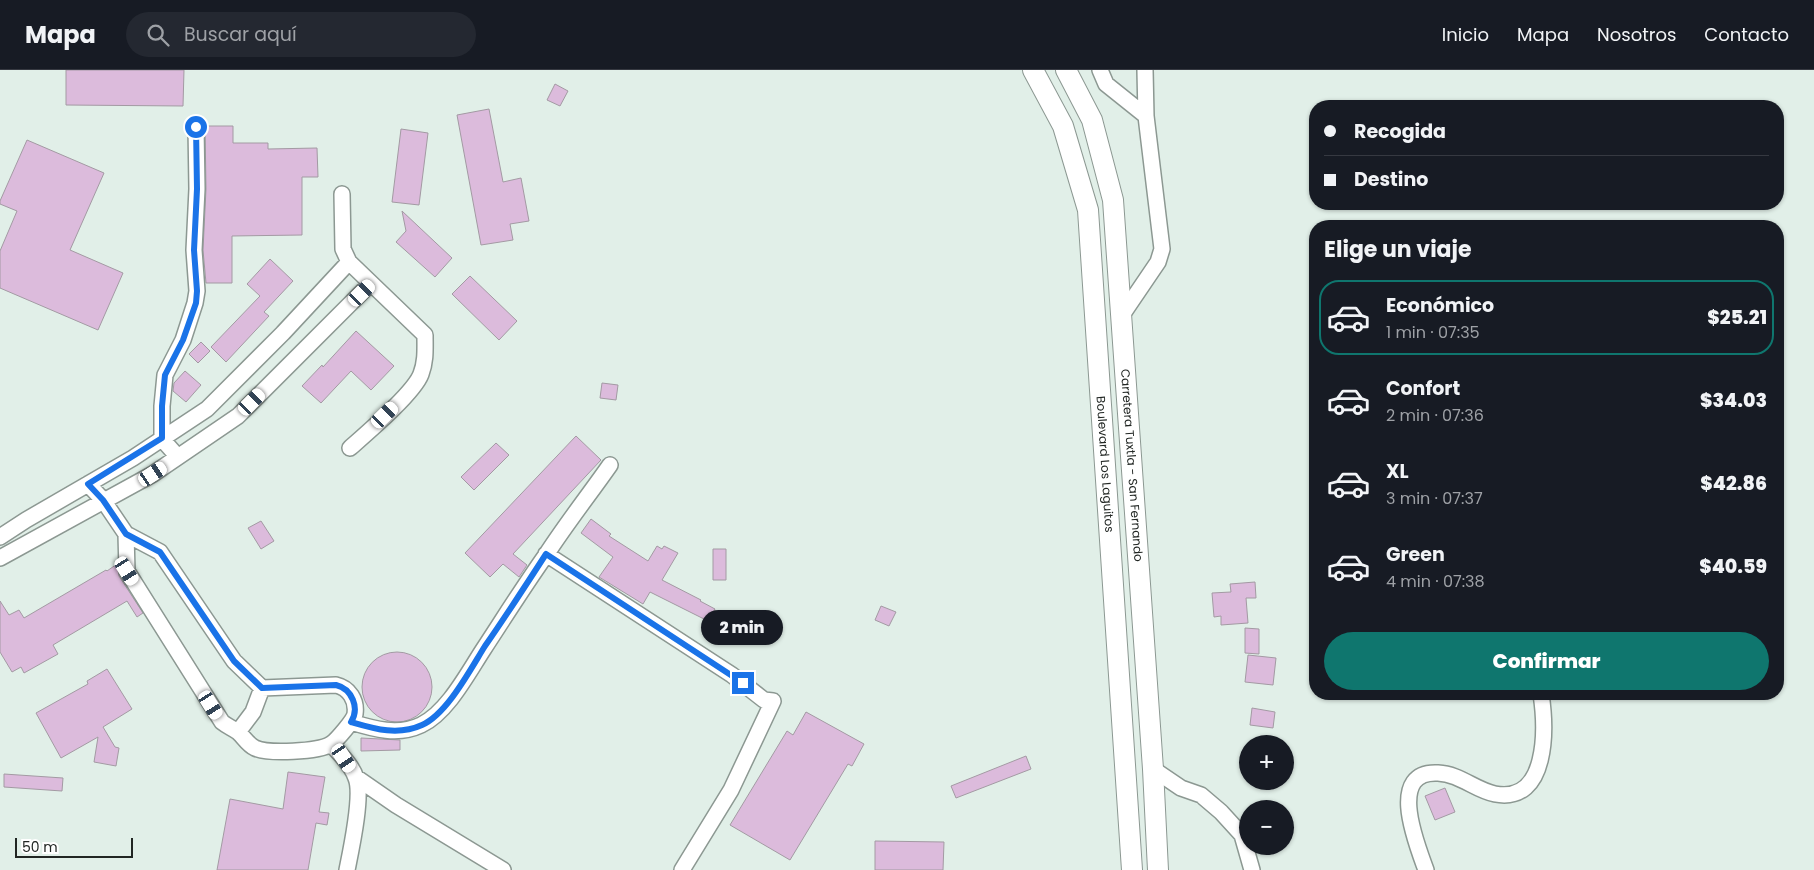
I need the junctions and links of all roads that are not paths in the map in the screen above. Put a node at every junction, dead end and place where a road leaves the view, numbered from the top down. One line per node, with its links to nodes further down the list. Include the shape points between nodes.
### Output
1 (1033, 70): 31 (main road, Boulevard Los Laguitos, via 1063,126 1088,210)
2 (1066, 70): 10 (main road, Carretera Tuxtla - San Fernando, via 1092,120 1112,200)
3 (1100, 70): 5 (street, via 1106,84)
4 (1145, 70): 5 (street)
5 (1146, 116): 10 (street, via 1162,249 1158,262)
6 (196, 127): 11 (street, via 196,303 183,340 165,375)
7 (342, 194): 8 (street, via 343,248)
8 (349, 262): 9 (street); 11 (street, via 284,333 207,409)
9 (371, 283): 12 (street, via 424,335 426,357 420,376 408,393); 13 (street, via 238,416)
10 (1120, 318): 26 (main road, Carretera Tuxtla - San Fernando)
11 (162, 438): 13 (street); 15 (street)
12 (350, 448)
13 (178, 457): 16 (street)
14 (610, 465): 19 (street)
15 (88, 484): 16 (street); 18 (street)
16 (103, 500): 17 (street); 20 (street)
17 (126, 534): 21 (street, via 160,552 234,661); 24 (street, via 127,571 222,722)
18 (0, 537)
19 (546, 554): 23 (street, via 456,691 434,718 407,730 391,731); 30 (street, via 732,675 764,700 773,701 731,790)
20 (0, 558)
21 (262, 688): 23 (street, via 342,686 352,696 355,714); 24 (street, via 253,712)
22 (1542, 700): 34 (street, via 1544,716 1540,766 1525,788 1497,794 1479,789 1463,779 1438,773 1422,775 1413,782 1409,792 1409,818)
23 (351, 722): 25 (street)
24 (238, 732): 25 (street, via 255,748 273,751 311,750)
25 (331, 744): 27 (street)
26 (1153, 769): 32 (main road, Carretera Tuxtla - San Fernando); 33 (street, via 1181,788 1200,795 1221,812 1242,835)
27 (357, 778): 28 (street, via 355,822); 29 (street)
28 (347, 870)
29 (503, 870)
30 (682, 870)
31 (1132, 870)
32 (1158, 870)
33 (1252, 870)
34 (1426, 870)

